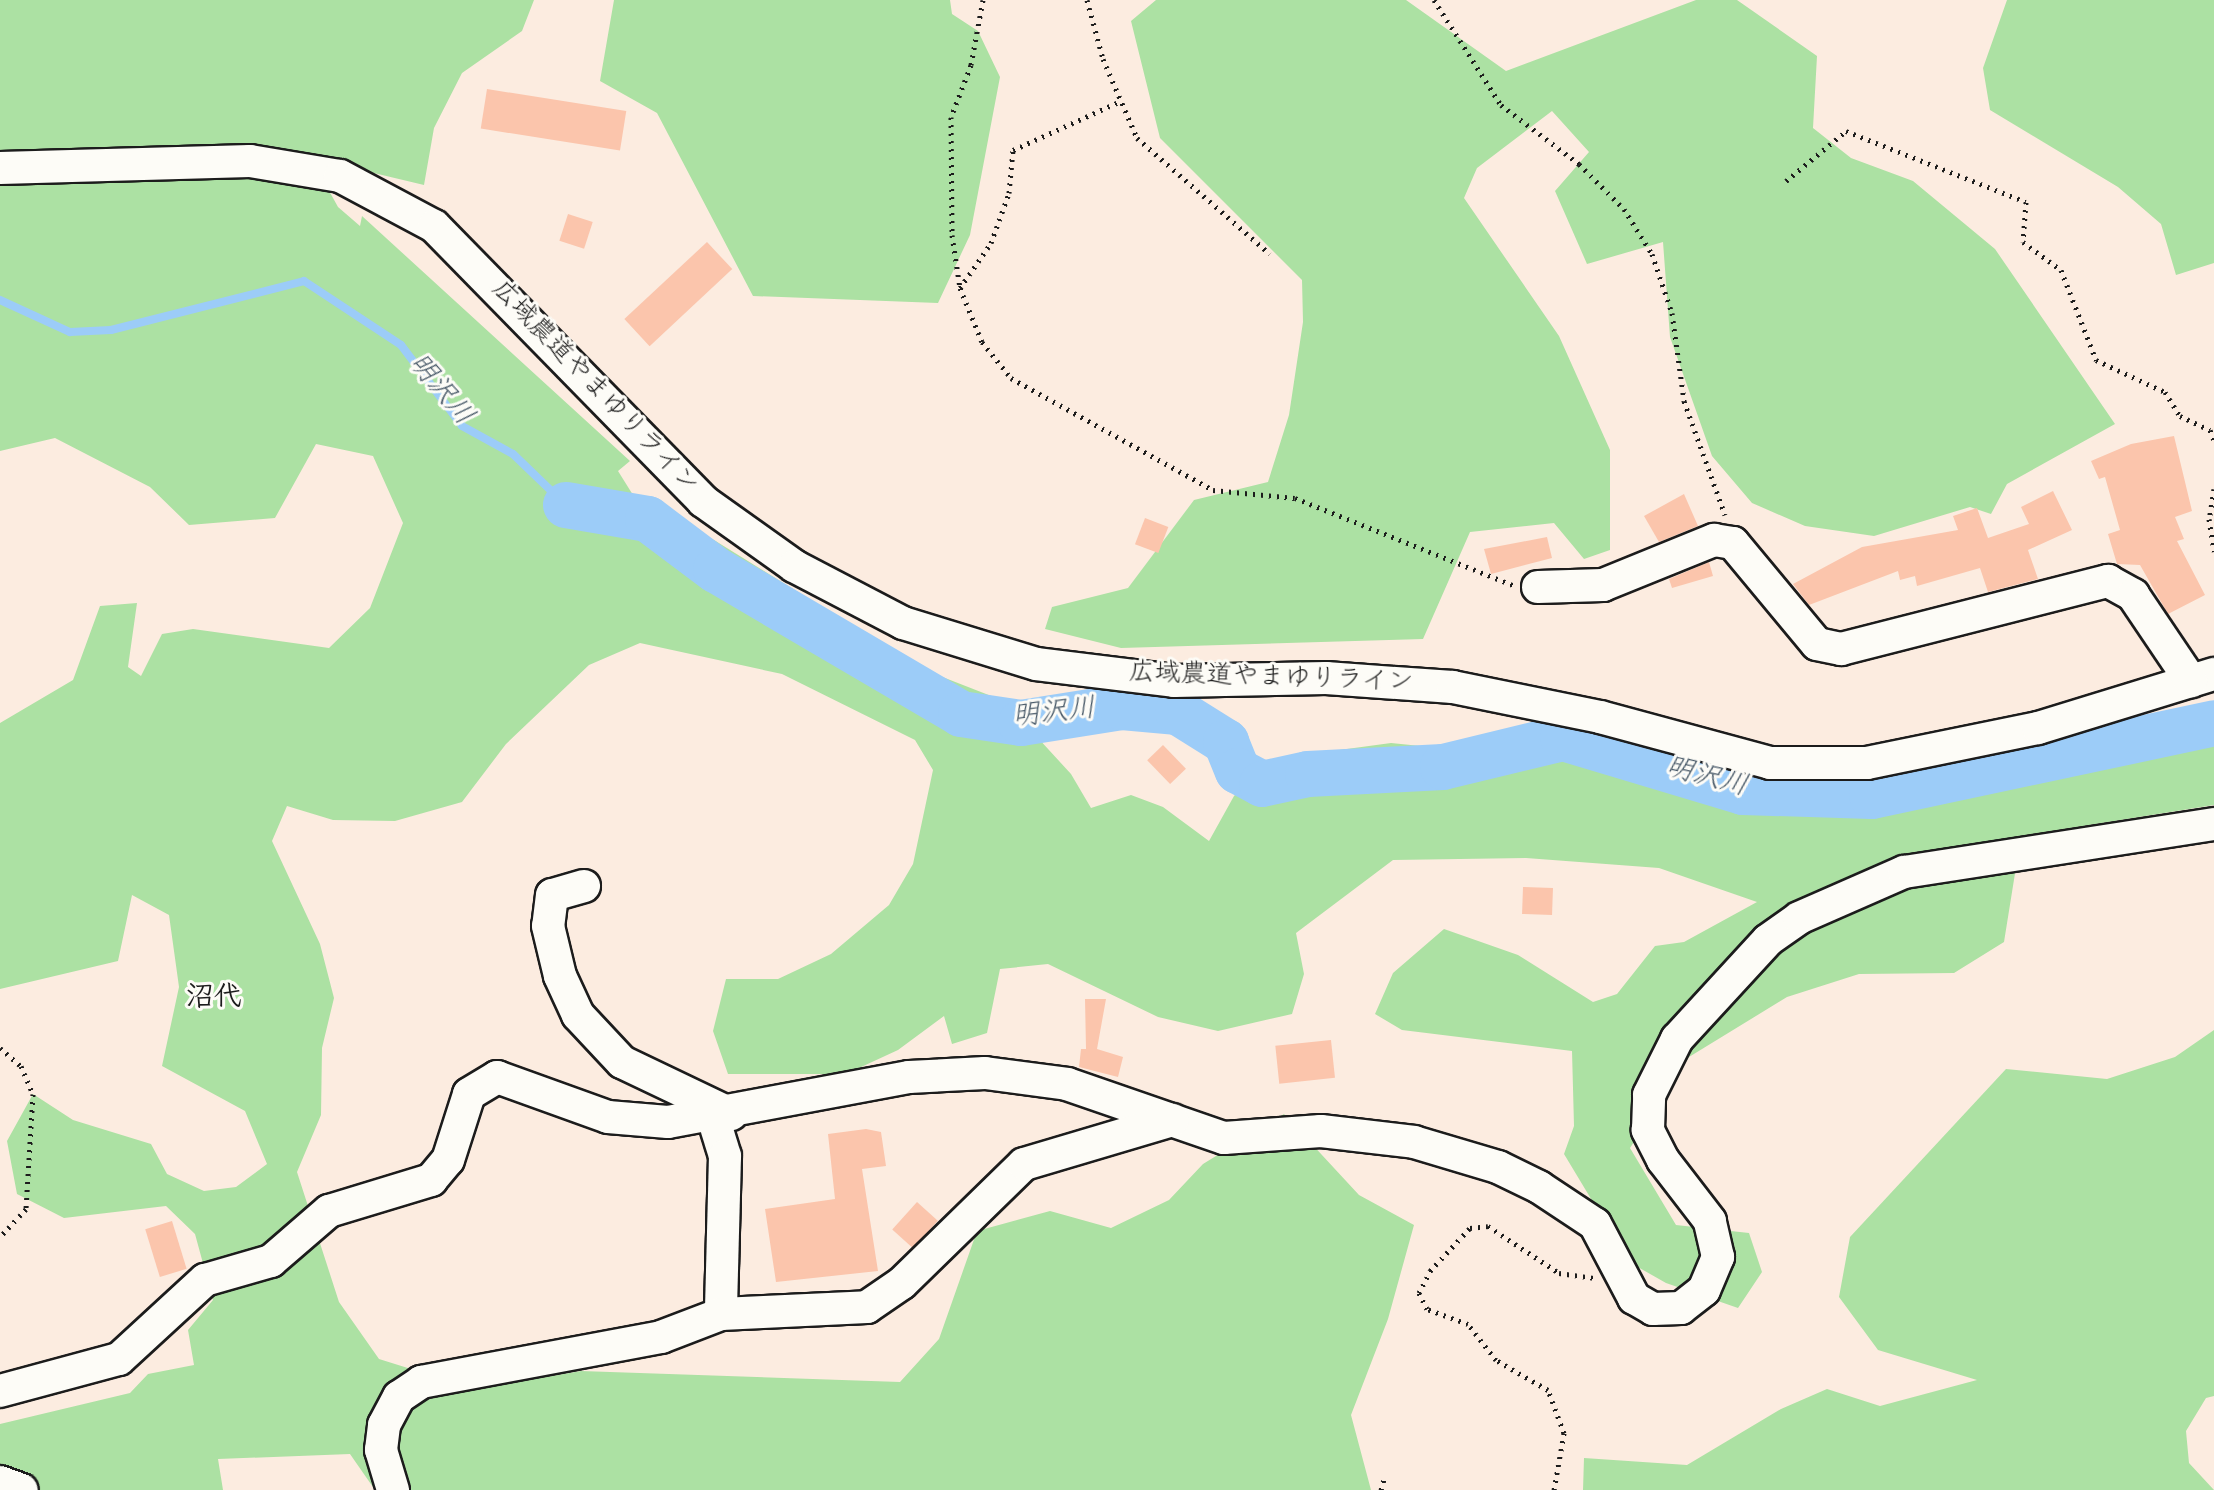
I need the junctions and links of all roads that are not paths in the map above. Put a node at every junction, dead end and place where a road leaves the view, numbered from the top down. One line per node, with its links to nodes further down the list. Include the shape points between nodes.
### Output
1 (0, 168): 3 (street, 広域農道やまゆりライン, via 250,161 340,176 434,226 703,501 794,566 903,623 1036,664 1174,681 1326,678 1453,687 1600,717 1770,763 1867,763 2038,728)
2 (1538, 587): 3 (street, via 1603,585 1714,540 1733,543 1817,644 1841,649 2108,581 2124,585)
3 (2202, 677)
4 (2214, 824): 7 (street, via 1904,872 1799,918 1768,940 1677,1039 1649,1095 1648,1130 1663,1160 1710,1221 1718,1257 1709,1279 1681,1308 1653,1309 1634,1298 1595,1224 1498,1167 1414,1142 1321,1131 1224,1138)
5 (584, 886): 6 (street, via 552,895 548,926 560,976 578,1015 622,1062)
6 (722, 1115): 7 (street, via 909,1077 985,1073 1067,1084); 8 (street); 9 (street, via 620,1120 512,1079 486,1080 469,1094 448,1160 431,1180 329,1211 271,1261 205,1280 119,1359)
7 (1173, 1120): 8 (street, via 1024,1164 902,1283 867,1307)
8 (721, 1314): 12 (street, via 661,1337 421,1382 399,1397 384,1425 381,1450)
9 (0, 1391)
10 (0, 1482): 11 (street)
11 (22, 1490)
12 (393, 1490)

